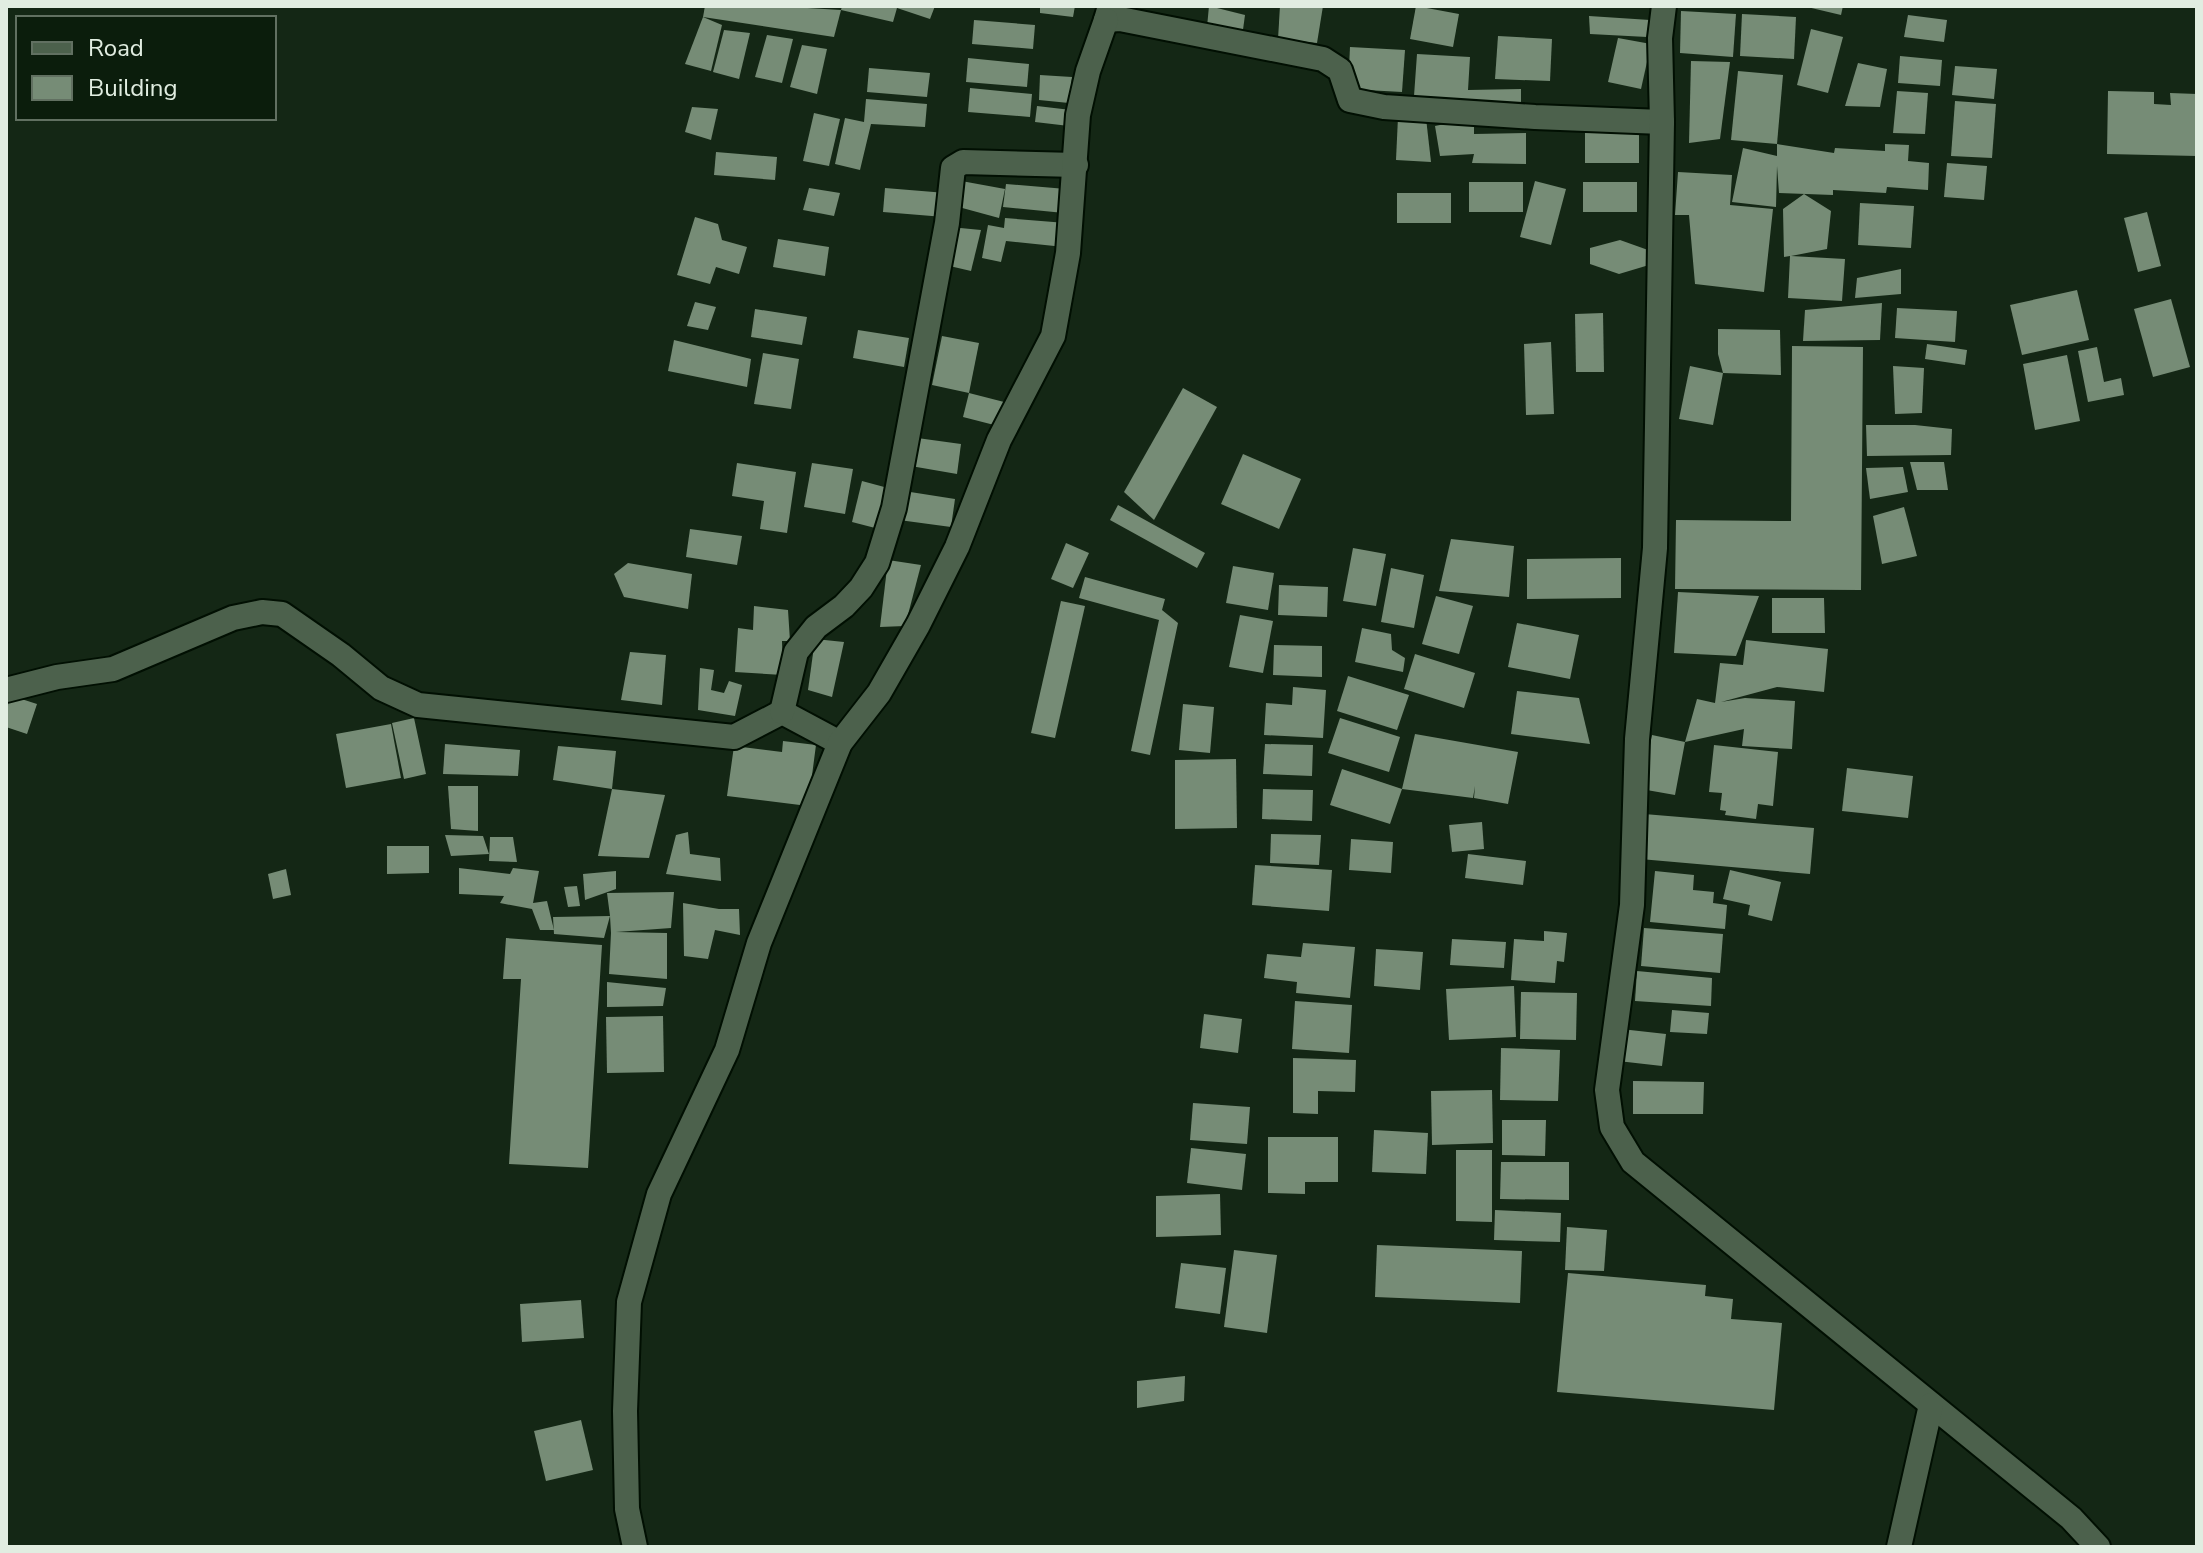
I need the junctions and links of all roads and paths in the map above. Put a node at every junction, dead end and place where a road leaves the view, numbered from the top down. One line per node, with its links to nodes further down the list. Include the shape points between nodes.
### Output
1 (1664, 6): 3 (street)
2 (1108, 13): 3 (street, via 1323,59 1340,70 1350,100 1384,107); 4 (street, via 1078,115)
3 (1662, 122): 8 (street, via 1655,548 1637,739 1632,905 1607,1090 1612,1127 1633,1162)
4 (1076, 165): 6 (street, via 963,162 953,168 894,508 877,563 852,597 796,652); 7 (street, via 1053,336 999,440 957,547 918,625 879,693)
5 (6, 690): 6 (street, via 113,669 233,618 262,612 282,614 381,688 418,705 734,737)
6 (782, 712): 7 (street)
7 (840, 743): 9 (street, via 759,943 727,1050 659,1194 629,1302 627,1495)
8 (1931, 1405): 10 (street); 11 (street, via 2071,1518)
9 (635, 1547)
10 (1899, 1547)
11 (2098, 1547)

